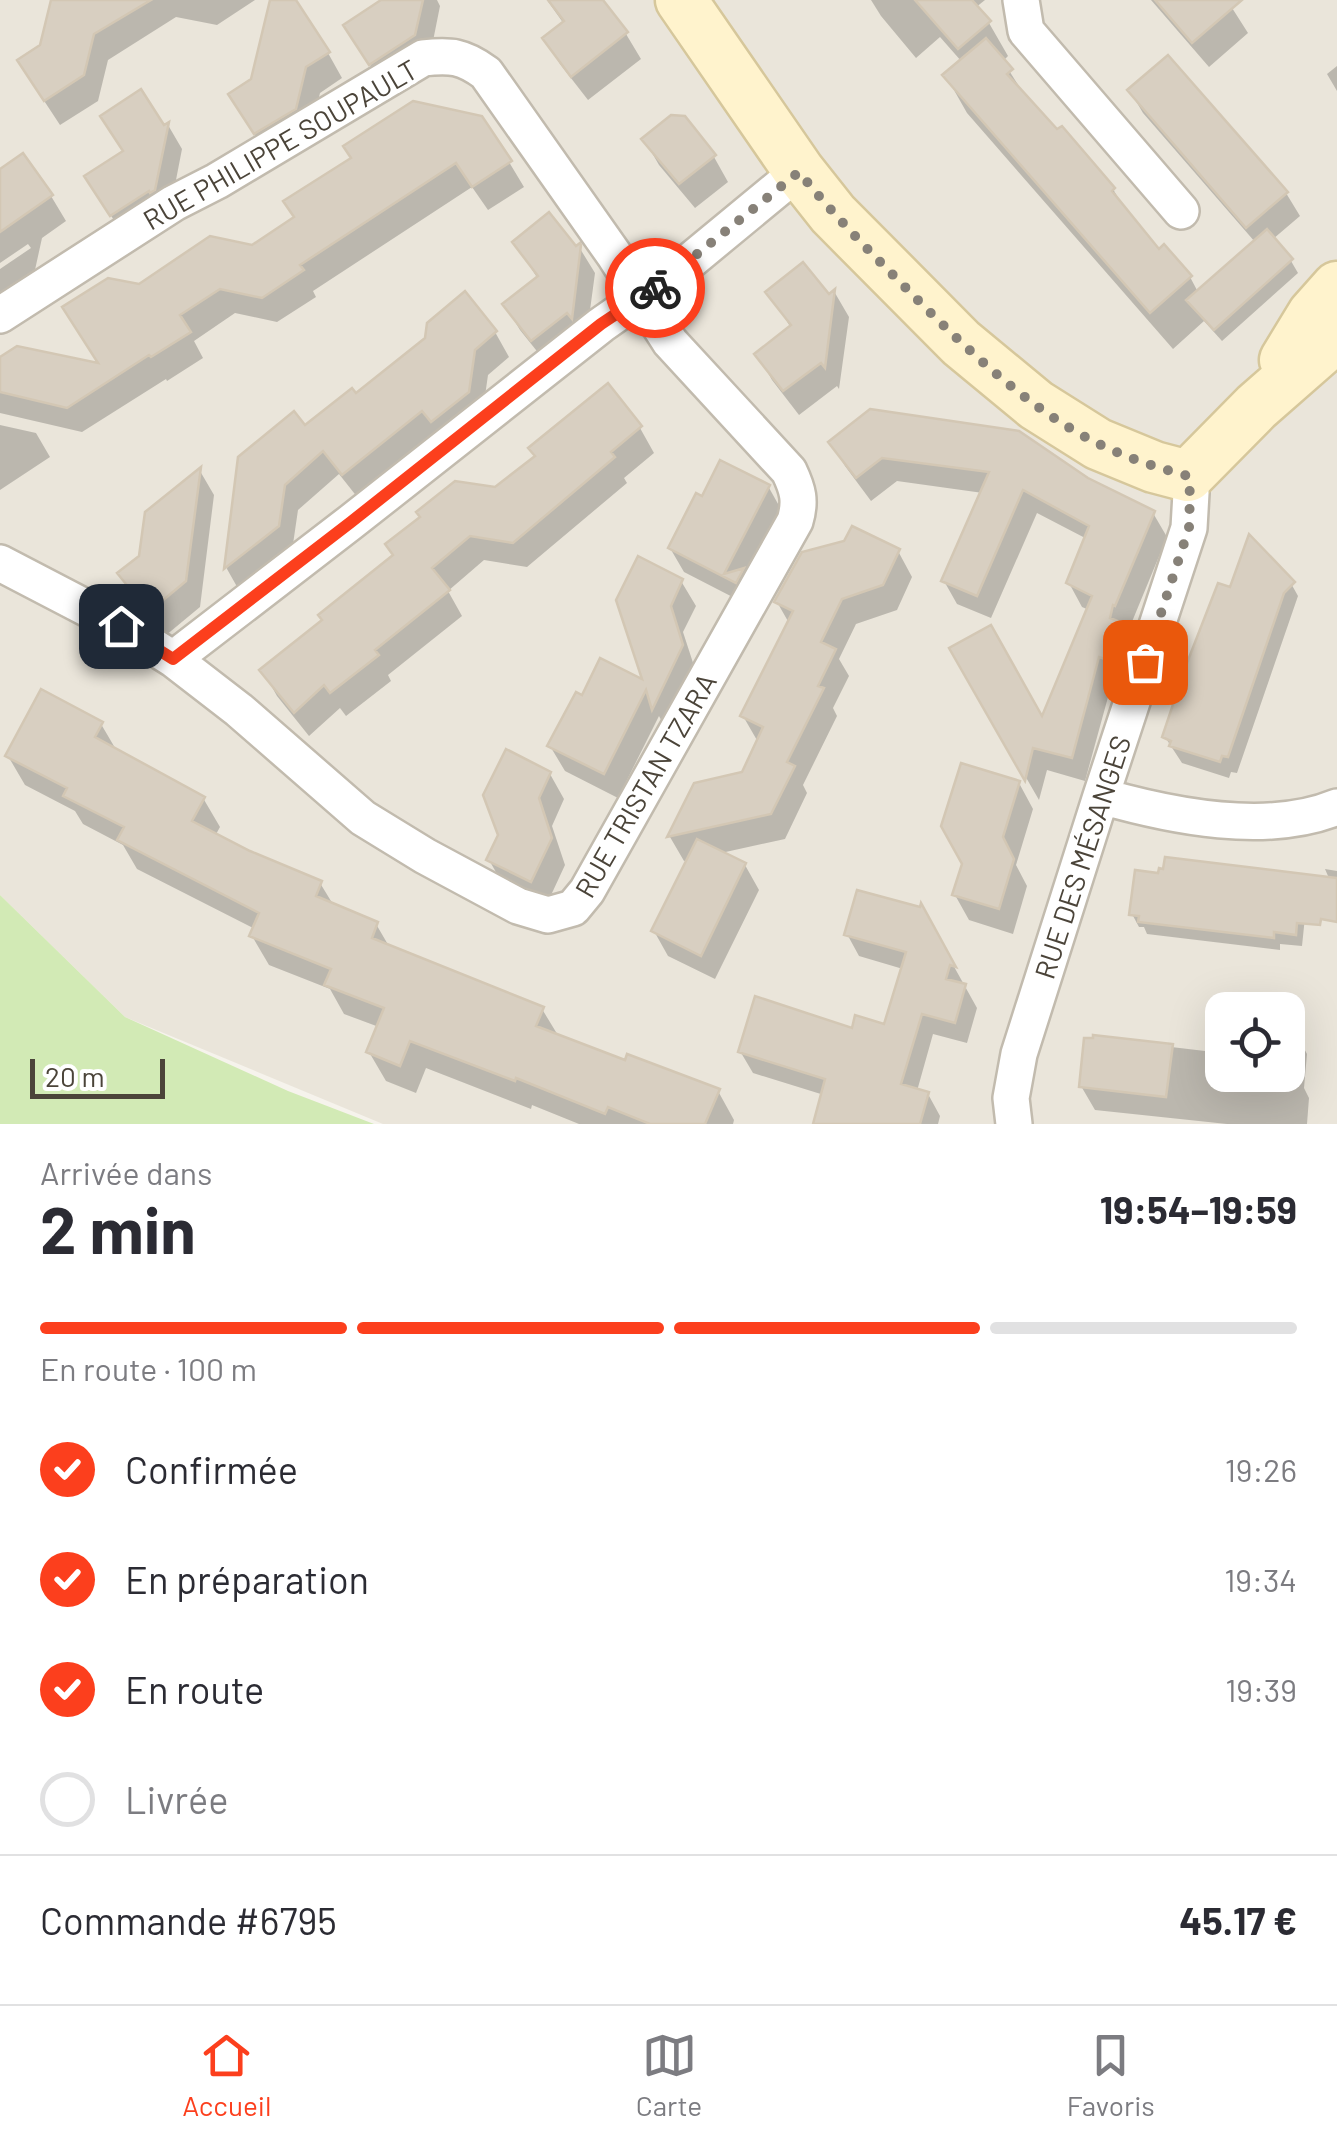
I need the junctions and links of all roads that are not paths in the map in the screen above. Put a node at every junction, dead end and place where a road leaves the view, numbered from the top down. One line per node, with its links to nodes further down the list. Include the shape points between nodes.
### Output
1 (681, 0): 3 (street)
2 (1021, 0): 4 (street, via 1026,31)
3 (799, 172): 6 (street); 10 (street, via 961,344 1036,405 1098,444)
4 (1181, 212)
5 (1337, 287): 9 (street)
6 (640, 299): 7 (street, RUE PHILIPPE SOUPAULT, via 486,73 470,61 439,56 423,58 174,203); 12 (street); 12 (street, RUE TRISTAN TZARA, via 670,342 789,471 800,506 573,908 548,915 518,906 363,818)
7 (0, 314)
8 (1337, 336): 9 (street)
9 (1256, 407): 10 (street)
10 (1188, 476): 13 (street, RUE DES MÉSANGES, via 1189,528)
11 (0, 563): 12 (street, RUE TRISTAN TZARA)
12 (173, 659)
13 (1100, 796): 14 (street, via 1230,820 1276,821); 15 (street, RUE DES MÉSANGES, via 1019,1054)
14 (1337, 807)
15 (1014, 1124)

